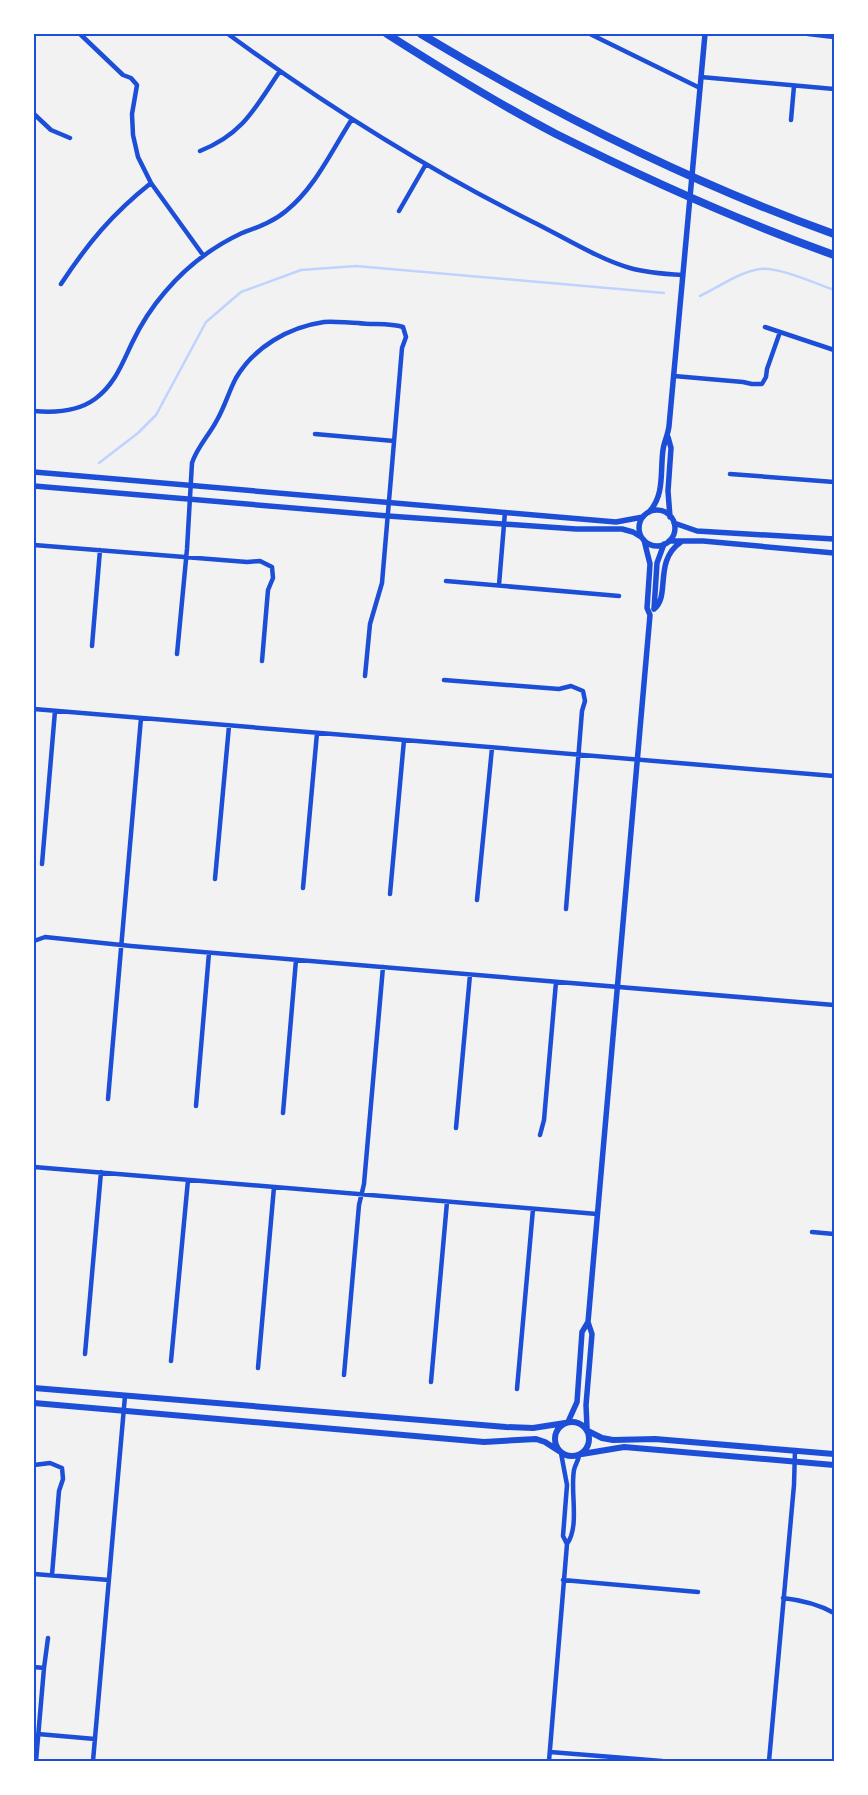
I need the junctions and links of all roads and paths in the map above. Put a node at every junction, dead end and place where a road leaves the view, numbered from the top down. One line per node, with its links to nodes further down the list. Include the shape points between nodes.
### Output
1 (80, 34): 20 (street, via 137,85 132,114 133,135 138,157)
2 (228, 34): 9 (street)
3 (387, 34): 24 (highway, via 456,78 555,133 716,208)
4 (421, 34): 22 (highway, via 542,104 657,161)
5 (590, 34): 12 (street)
6 (705, 34): 10 (street)
7 (808, 34): 8 (street)
8 (834, 37)
9 (280, 71): 15 (street); 18 (street, via 238,129)
10 (701, 77): 11 (street); 12 (street)
11 (794, 86): 13 (street); 16 (street)
12 (700, 88): 25 (street)
13 (834, 89)
14 (34, 114): 17 (street, via 52,130)
15 (352, 119): 19 (street); 23 (street, via 311,184 285,212)
16 (791, 120)
17 (70, 138)
18 (200, 152)
19 (426, 164): 21 (street); 25 (street, via 610,260 640,271)
20 (151, 183): 23 (street); 26 (street, via 104,225)
21 (398, 211)
22 (834, 234)
23 (203, 255): 31 (street, via 153,306 117,375 104,392 90,403 69,411)
24 (834, 255)
25 (683, 275): 30 (street)
26 (61, 284)
27 (765, 327): 28 (street)
28 (780, 332): 29 (street); 30 (street, via 762,384)
29 (834, 350)
30 (674, 376): 33 (street)
31 (34, 411)
32 (315, 434): 34 (street)
33 (668, 437): 43 (street, via 663,447 659,495); 46 (street, via 671,448 668,491)
34 (394, 441): 38 (street, via 402,348 406,337 403,327 324,322 295,329 265,346 248,362 195,455); 41 (street)
35 (34, 472): 38 (street)
36 (730, 474): 37 (street)
37 (834, 482)
38 (190, 484): 40 (street); 41 (street)
39 (34, 486): 40 (street)
40 (190, 500): 44 (street); 55 (street)
41 (389, 502): 42 (street); 44 (street)
42 (505, 512): 45 (street, via 616,522); 47 (street)
43 (649, 512): 45 (street); 46 (street, via 660,511)
44 (388, 516): 47 (street); 64 (street, via 382,583 370,624)
45 (643, 517): 48 (street, via 639,528)
46 (672, 520): 49 (street, via 697,531); 51 (street, via 674,531)
47 (504, 523): 48 (street, via 622,529); 57 (street)
48 (642, 538): 51 (street, via 654,545); 60 (street, via 650,564 647,608)
49 (834, 539)
50 (682, 541): 51 (street); 54 (street); 59 (street, via 666,561 661,598)
51 (666, 543): 59 (street, via 657,559)
52 (34, 545): 53 (street)
53 (100, 550): 55 (street); 61 (street)
54 (834, 553)
55 (186, 557): 62 (street); 63 (street, via 260,561 272,567)
56 (446, 581): 57 (street)
57 (499, 586): 58 (street)
58 (619, 596)
59 (654, 609): 60 (street)
60 (650, 615): 74 (street)
61 (92, 646)
62 (177, 654)
63 (262, 661)
64 (365, 676)
65 (444, 680): 73 (street, via 559,689 571,686 583,691 585,701)
66 (34, 710): 67 (street)
67 (55, 711): 68 (street); 76 (street)
68 (141, 718): 69 (street); 83 (street)
69 (229, 726): 70 (street); 77 (street)
70 (316, 733): 71 (street); 78 (street)
71 (404, 740): 72 (street); 79 (street)
72 (492, 748): 73 (street); 80 (street)
73 (579, 755): 74 (street); 81 (street)
74 (638, 759): 75 (street); 89 (street)
75 (834, 776)
76 (42, 864)
77 (215, 879)
78 (303, 888)
79 (390, 894)
80 (477, 900)
81 (566, 909)
82 (34, 940): 83 (street, via 45,937)
83 (122, 945): 84 (street); 91 (street)
84 (209, 953): 85 (street); 92 (street)
85 (296, 960): 86 (street); 93 (street)
86 (383, 968): 87 (street); 100 (street)
87 (470, 975): 88 (street); 94 (street)
88 (556, 982): 89 (street); 95 (street)
89 (617, 987): 90 (street); 103 (street)
90 (834, 1005)
91 (108, 1099)
92 (196, 1106)
93 (283, 1114)
94 (456, 1128)
95 (540, 1135)
96 (34, 1167): 97 (street)
97 (101, 1172): 98 (street); 107 (street)
98 (188, 1180): 99 (street); 108 (street)
99 (274, 1187): 100 (street); 109 (street)
100 (362, 1195): 101 (street); 110 (street)
101 (447, 1202): 102 (street); 111 (street)
102 (533, 1209): 103 (street); 113 (street)
103 (597, 1214): 106 (street)
104 (812, 1232): 105 (street)
105 (834, 1234)
106 (588, 1322): 117 (street, via 582,1332 577,1402); 118 (street, via 592,1334)
107 (85, 1354)
108 (171, 1361)
109 (258, 1368)
110 (344, 1375)
111 (431, 1382)
112 (34, 1388): 114 (main road)
113 (517, 1389)
114 (125, 1396): 116 (street); 117 (main road, via 526,1428)
115 (34, 1403): 116 (main road)
116 (123, 1411): 120 (main road, via 484,1442 536,1439); 129 (street)
117 (567, 1423): 118 (main road, via 576,1422); 120 (main road, via 557,1430 555,1436)
118 (587, 1429): 119 (main road, via 613,1440 655,1438); 122 (main road, via 590,1440)
119 (795, 1450): 121 (main road); 123 (street)
120 (560, 1452): 122 (main road, via 569,1457); 126 (street, via 567,1485 564,1536)
121 (834, 1454)
122 (580, 1455): 123 (main road, via 624,1448); 126 (street, via 573,1473 574,1509 571,1538)
123 (794, 1462): 125 (main road); 132 (street)
124 (34, 1465): 128 (street, via 50,1463 62,1468)
125 (834, 1465)
126 (567, 1544): 130 (street)
127 (34, 1574): 128 (street)
128 (52, 1575): 129 (street)
129 (109, 1580): 138 (street)
130 (563, 1580): 131 (street); 139 (street)
131 (698, 1592)
132 (784, 1598): 133 (street, via 824,1607); 145 (street)
133 (834, 1613)
134 (48, 1638): 136 (street)
135 (34, 1667): 136 (street)
136 (44, 1668): 137 (street)
137 (38, 1734): 138 (street); 140 (street)
138 (95, 1739): 142 (street)
139 (550, 1752): 143 (street); 144 (street)
140 (35, 1753): 141 (street)
141 (36, 1761)
142 (93, 1761)
143 (549, 1761)
144 (662, 1761)
145 (769, 1761)

